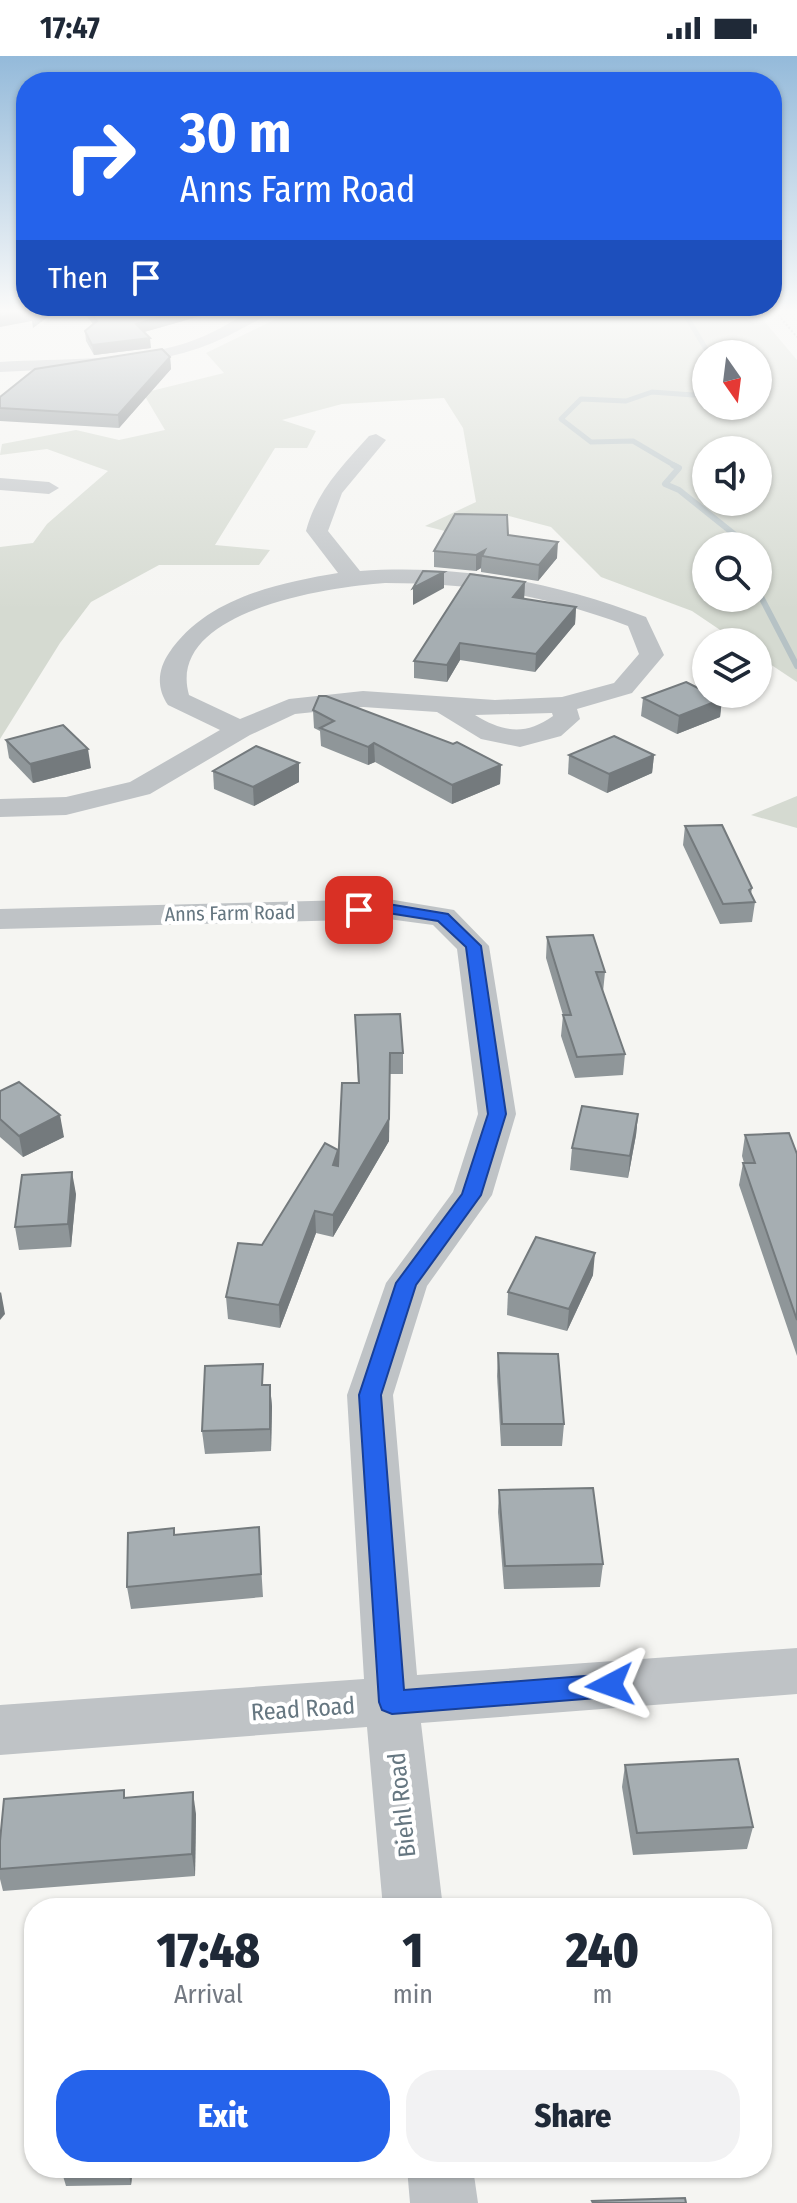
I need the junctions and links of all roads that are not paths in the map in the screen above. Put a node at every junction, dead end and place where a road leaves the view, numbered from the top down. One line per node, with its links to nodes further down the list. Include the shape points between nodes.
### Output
1 (376, 440): 4 (street, via 320,511 317,531)
2 (0, 484): 3 (street)
3 (49, 488)
4 (354, 578): 5 (street, via 275,593 219,616 188,643 172,673 177,699); 5 (street, via 426,575 504,583 577,599 638,622 652,655 623,688 563,705 567,719 527,740 495,737 444,705 363,699 289,707)
5 (240, 729): 6 (street, via 140,788 66,806)
6 (0, 808)
7 (0, 919): 9 (street, Anns Farm Road, via 388,909 443,917 473,946 497,1114 472,1195 407,1283 370,1395)
8 (797, 1671): 9 (street, Read Road)
9 (392, 1702): 10 (street, Read Road); 11 (street, Biehl Road)
10 (0, 1730)
11 (412, 1898)
12 (441, 2178): 13 (street)
13 (444, 2203)

